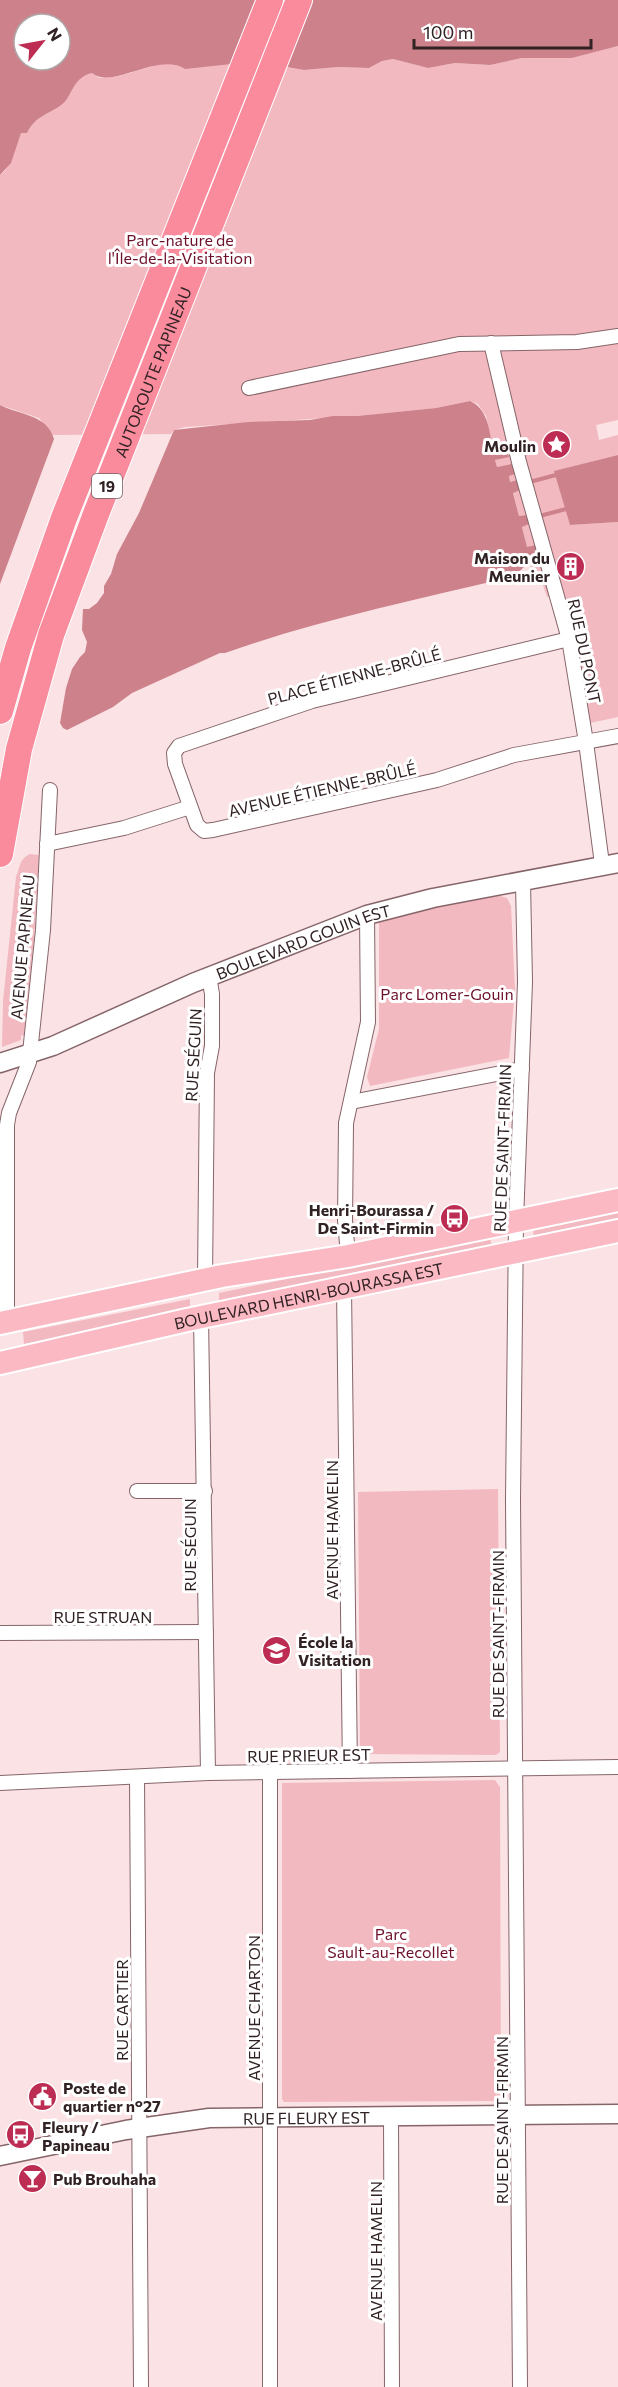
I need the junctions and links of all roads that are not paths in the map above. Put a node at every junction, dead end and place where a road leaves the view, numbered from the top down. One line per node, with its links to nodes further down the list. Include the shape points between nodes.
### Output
1 (270, 0): 7 (highway, AUTOROUTE PAPINEAU / 19, via 64,518)
2 (299, 0): 13 (highway, AUTOROUTE PAPINEAU / 19, via 51,635 19,749)
3 (618, 336): 4 (street, via 577,342)
4 (491, 343): 5 (street, via 459,344); 6 (street, RUE DU PONT, via 513,441)
5 (249, 388)
6 (569, 639): 9 (street, RUE DU PONT); 11 (street, PLACE ÉTIENNE-BRÛLÉ, via 312,701 179,746 174,758)
7 (0, 711)
8 (618, 736): 9 (street, AVENUE ÉTIENNE-BRÛLÉ)
9 (586, 742): 11 (street, AVENUE ÉTIENNE-BRÛLÉ, via 514,755 437,780 213,830 198,827); 14 (street, RUE DU PONT)
10 (50, 790): 12 (street, AVENUE PAPINEAU)
11 (190, 807): 12 (street, via 124,828)
12 (47, 844): 18 (street, AVENUE PAPINEAU, via 43,930)
13 (0, 854)
14 (610, 864): 15 (street, BOULEVARD GOUIN EST)
15 (523, 882): 16 (street, BOULEVARD GOUIN EST); 19 (street, RUE DE SAINT-FIRMIN)
16 (367, 915): 17 (street, BOULEVARD GOUIN EST); 20 (street, via 368,1022)
17 (209, 976): 18 (street, BOULEVARD GOUIN EST, via 64,1042); 26 (street, RUE SÉGUIN, via 212,1046 207,1073)
18 (15, 1059): 28 (street, AVENUE PAPINEAU, via 27,1068 7,1125 7,1308)
19 (522, 1069): 20 (street); 22 (street, RUE DE SAINT-FIRMIN)
20 (351, 1102): 25 (street, via 346,1123)
21 (618, 1200): 22 (main road, BOULEVARD HENRI-BOURASSA EST)
22 (516, 1221): 24 (street, RUE DE SAINT-FIRMIN); 25 (main road, BOULEVARD HENRI-BOURASSA EST)
23 (618, 1231): 24 (main road, BOULEVARD HENRI-BOURASSA EST)
24 (515, 1252): 27 (main road, BOULEVARD HENRI-BOURASSA EST); 37 (street, RUE DE SAINT-FIRMIN)
25 (348, 1256): 26 (main road, BOULEVARD HENRI-BOURASSA EST)
26 (205, 1280): 30 (main road, BOULEVARD HENRI-BOURASSA EST)
27 (344, 1288): 29 (main road, BOULEVARD HENRI-BOURASSA EST); 39 (street, AVENUE HAMELIN)
28 (0, 1315)
29 (201, 1317): 31 (main road, BOULEVARD HENRI-BOURASSA EST); 33 (street, RUE SÉGUIN)
30 (0, 1323)
31 (0, 1364)
32 (137, 1491): 33 (street)
33 (206, 1491): 34 (street, RUE SÉGUIN)
34 (206, 1632): 35 (street, RUE STRUAN); 40 (street, RUE SÉGUIN)
35 (0, 1633)
36 (618, 1767): 37 (street, RUE PRIEUR EST)
37 (515, 1769): 39 (street, RUE PRIEUR EST); 43 (street, RUE DE SAINT-FIRMIN)
38 (270, 1772): 39 (street, RUE PRIEUR EST); 40 (street, RUE PRIEUR EST); 46 (street, AVENUE CHARTON)
39 (350, 1772)
40 (208, 1773): 41 (street, RUE PRIEUR EST)
41 (136, 1777): 42 (street, RUE PRIEUR EST); 47 (street, RUE CARTIER)
42 (0, 1784)
43 (518, 2113): 44 (street, RUE FLEURY EST); 45 (street, RUE FLEURY EST); 52 (street, RUE DE SAINT-FIRMIN)
44 (618, 2114)
45 (391, 2115): 46 (street, RUE FLEURY EST); 51 (street, AVENUE HAMELIN)
46 (269, 2116): 47 (street, RUE FLEURY EST, via 196,2119); 50 (street, AVENUE CHARTON)
47 (139, 2128): 48 (street, RUE FLEURY EST); 49 (street, RUE CARTIER)
48 (0, 2156)
49 (141, 2387)
50 (270, 2387)
51 (393, 2387)
52 (520, 2387)

